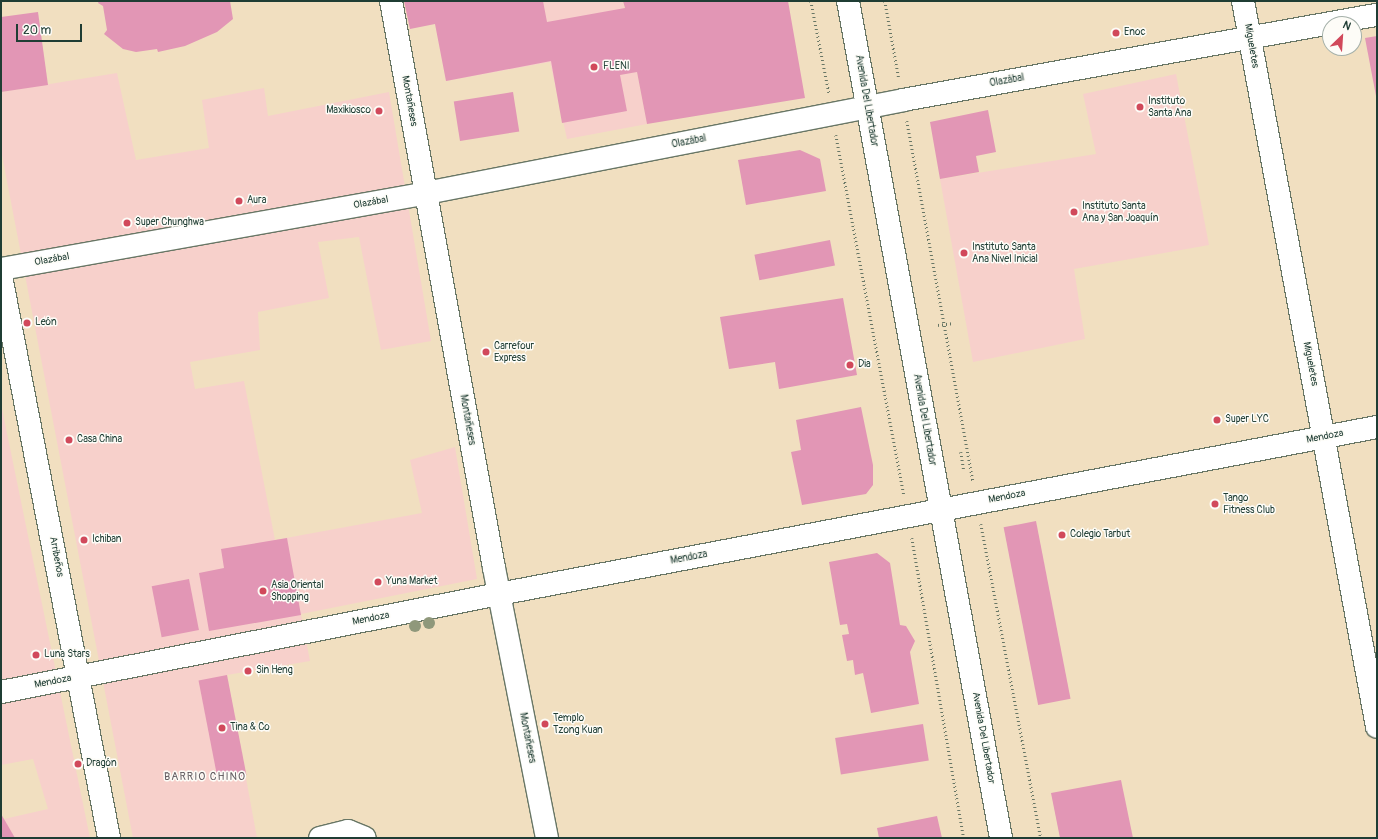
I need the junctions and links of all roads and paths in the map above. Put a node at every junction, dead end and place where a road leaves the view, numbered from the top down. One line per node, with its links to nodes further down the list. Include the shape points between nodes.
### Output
1 (391, 1): 11 (street, Montañeses)
2 (811, 1): 10 (path)
3 (848, 1): 9 (street, Avenida Del Libertador)
4 (885, 1): 8 (path)
5 (1243, 1): 7 (street, Migueletes)
6 (1377, 15): 7 (street, Olazábal)
7 (1249, 39): 8 (street, Olazábal); 18 (street, Migueletes)
8 (903, 100): 9 (street, Olazábal); 15 (path)
9 (867, 107): 10 (street, Olazábal); 22 (street, Avenida Del Libertador)
10 (833, 114): 11 (street, Olazábal); 23 (path)
11 (426, 193): 12 (street, Olazábal); 24 (street, Montañeses)
12 (1, 269)
13 (1, 276): 25 (street, Arribeños)
14 (954, 322): 15 (path)
15 (944, 324): 16 (path); 21 (path)
16 (938, 325)
17 (1377, 427): 18 (street, Mendoza)
18 (1324, 437): 21 (street, Mendoza); 27 (street, Migueletes)
19 (961, 452): 20 (path)
20 (964, 470)
21 (977, 503): 22 (street, Mendoza); 34 (path)
22 (941, 510): 23 (street, Mendoza); 33 (street, Avenida Del Libertador)
23 (908, 516): 24 (street, Mendoza); 32 (path)
24 (499, 594): 25 (street, Mendoza); 31 (street, Montañeses)
25 (79, 677): 26 (street, Mendoza); 28 (street, Arribeños)
26 (1, 692)
27 (1377, 727)
28 (110, 838)
29 (320, 838): 30 (street, via 348,831)
30 (365, 838)
31 (547, 838)
32 (964, 838)
33 (1001, 838)
34 (1041, 838)

